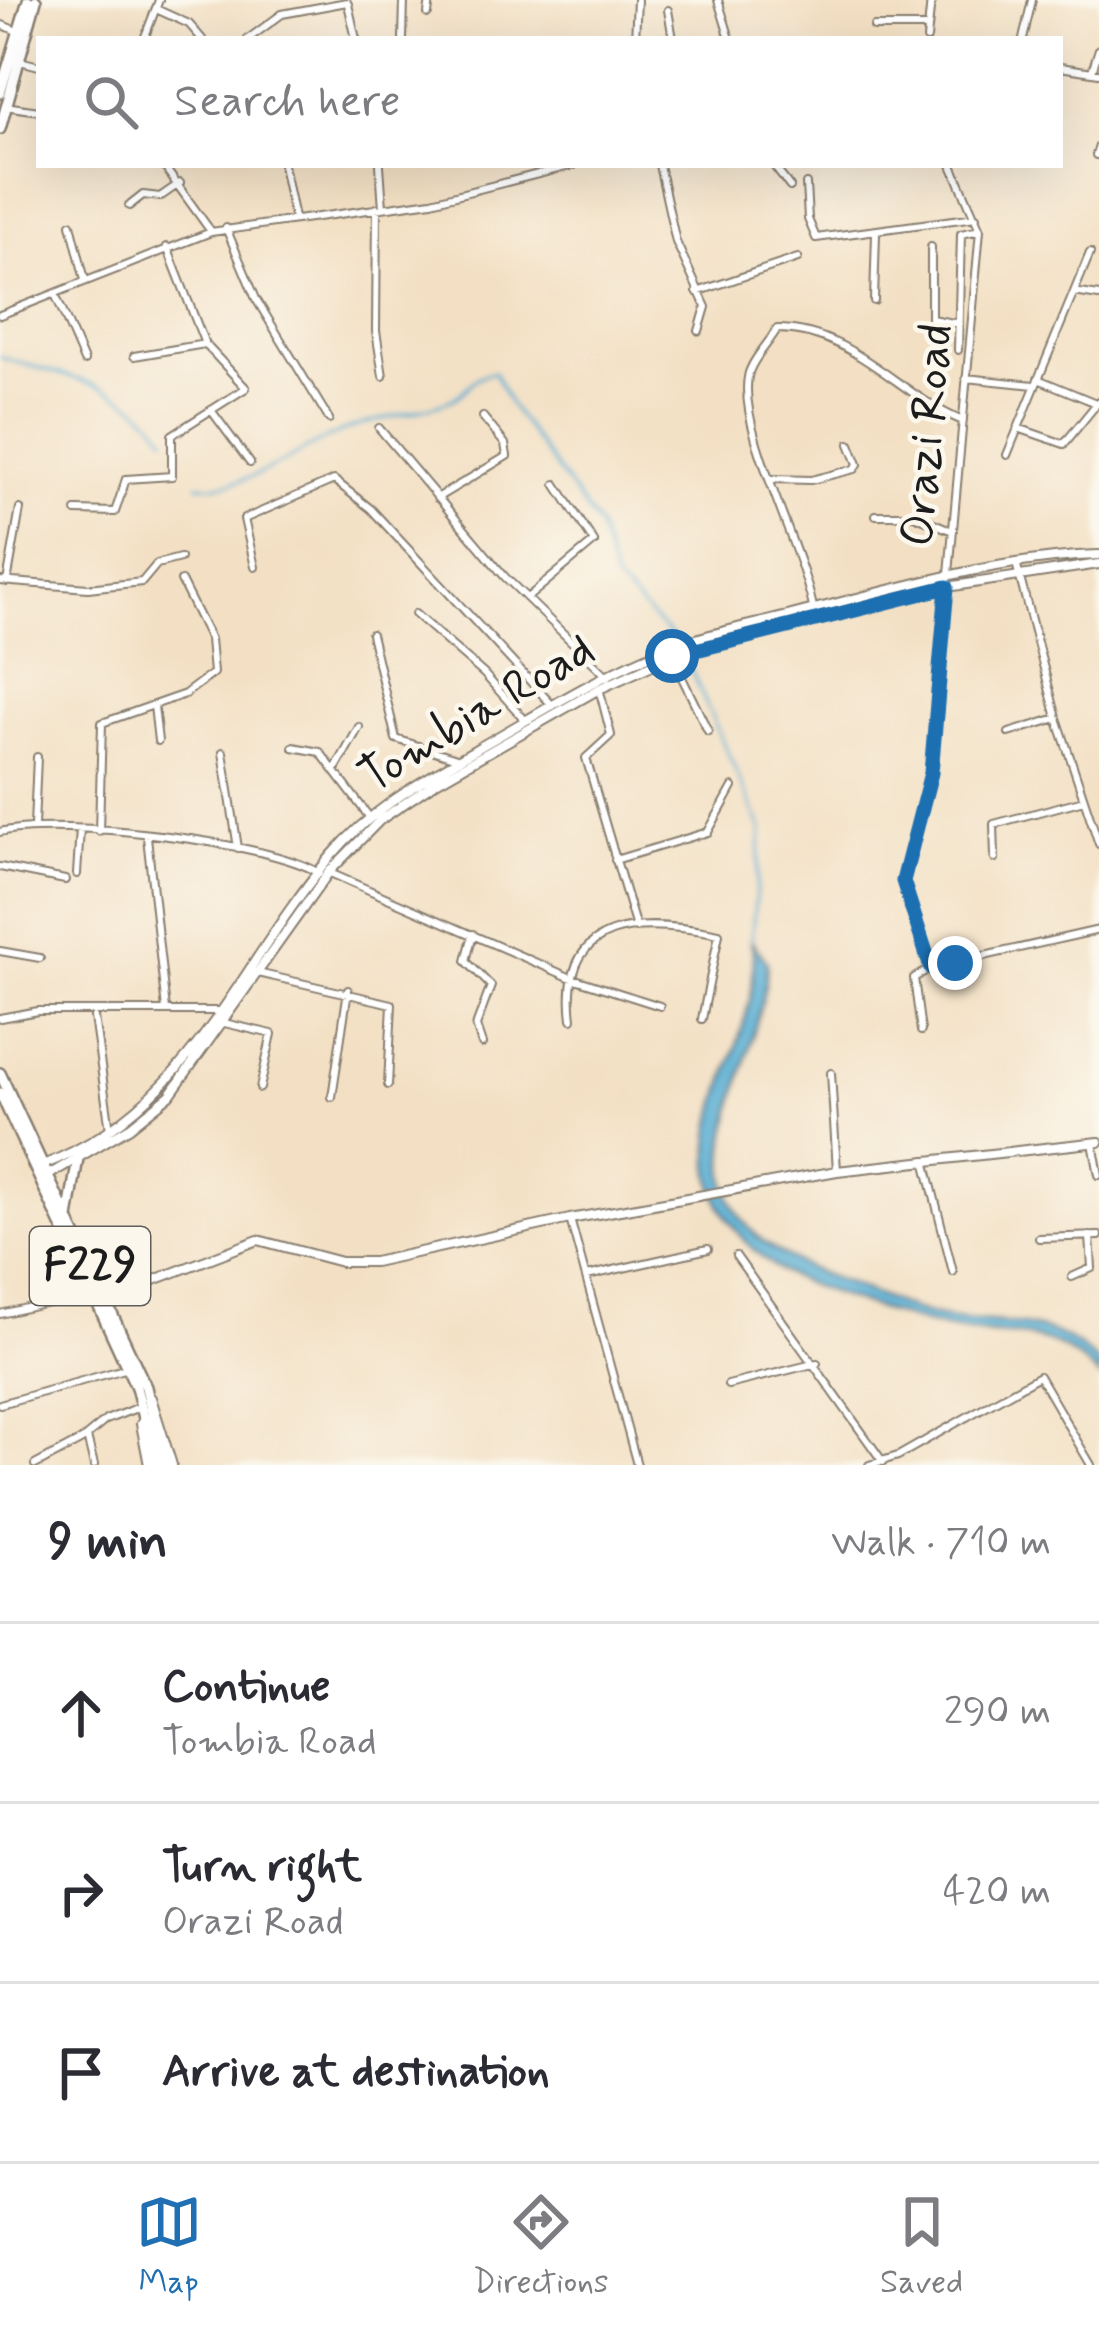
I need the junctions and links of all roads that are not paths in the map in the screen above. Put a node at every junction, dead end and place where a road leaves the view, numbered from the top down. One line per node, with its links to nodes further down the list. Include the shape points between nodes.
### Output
1 (32, 0): 15 (main road); 27 (main road)
2 (404, 0): 20 (street)
3 (430, 0): 11 (street)
4 (637, 0): 21 (street)
5 (718, 0): 23 (street)
6 (931, 0): 14 (street)
7 (1030, 0): 25 (street)
8 (347, 1): 18 (street, via 283,14); 19 (street)
9 (158, 4): 16 (street); 17 (street)
10 (668, 10): 22 (street)
11 (428, 14)
12 (0, 24): 15 (street)
13 (874, 27): 14 (street)
14 (927, 28): 24 (street)
15 (17, 31): 27 (main road)
16 (145, 36)
17 (200, 36)
18 (252, 36)
19 (355, 36)
20 (403, 36)
21 (635, 36)
22 (672, 36)
23 (729, 36)
24 (927, 36)
25 (1024, 36)
26 (1099, 50): 29 (street)
27 (9, 56): 30 (main road); 31 (main road)
28 (1063, 67): 29 (street)
29 (1096, 72)
30 (0, 93)
31 (5, 106): 32 (street); 33 (main road)
32 (36, 110)
33 (0, 129)
34 (166, 168): 41 (street)
35 (284, 168): 47 (street)
36 (380, 168): 45 (street)
37 (563, 168): 45 (street)
38 (659, 168): 58 (street)
39 (774, 168): 43 (street)
40 (953, 168): 46 (street, Orazi Road)
41 (180, 183): 44 (street); 51 (street)
42 (806, 184): 52 (street, via 813,236)
43 (790, 187)
44 (129, 206)
45 (380, 208): 47 (street); 70 (street)
46 (977, 217): 50 (street, Orazi Road); 52 (street)
47 (294, 218): 49 (street)
48 (71, 224): 57 (street)
49 (226, 228): 51 (street); 76 (street, via 256,299)
50 (980, 230): 64 (street, via 961,234); 71 (street, Orazi Road)
51 (211, 232): 53 (street)
52 (876, 233): 62 (street)
53 (167, 247): 57 (street); 66 (street)
54 (932, 247): 64 (street, via 931,319)
55 (1090, 253): 59 (street)
56 (799, 258): 58 (street)
57 (85, 280): 60 (street)
58 (698, 292): 65 (street, via 706,308)
59 (1074, 292): 61 (street); 72 (street)
60 (55, 294): 63 (street); 69 (street)
61 (1099, 296)
62 (874, 301)
63 (0, 315)
64 (959, 324): 67 (street)
65 (699, 331)
66 (205, 344): 68 (street); 74 (street, via 246,387)
67 (958, 350)
68 (134, 356)
69 (84, 361)
70 (382, 376)
71 (967, 378): 72 (street); 77 (street, Orazi Road)
72 (1037, 382): 73 (street); 79 (street)
73 (1098, 402): 79 (street, via 1064,444)
74 (211, 410): 82 (street); 87 (street, via 167,443 172,476 126,479 109,515)
75 (483, 417): 85 (street, via 508,456)
76 (329, 419)
77 (963, 421): 83 (street, via 853,349 779,328 748,379); 89 (street, Orazi Road)
78 (379, 428): 85 (street)
79 (1018, 428): 81 (street)
80 (850, 444): 83 (street, via 855,470)
81 (1007, 455)
82 (250, 463)
83 (772, 478): 98 (street)
84 (556, 484): 97 (street, via 595,542)
85 (437, 498): 97 (street)
86 (20, 509): 94 (street)
87 (76, 512)
88 (876, 514): 89 (street, via 914,515)
89 (953, 531): 96 (street, Orazi Road)
90 (180, 558): 94 (street, via 157,564 142,582 109,587)
91 (1099, 560): 93 (main road, Tombia Road)
92 (255, 567): 104 (street, via 244,519 334,480 371,509)
93 (1017, 568): 96 (main road, Tombia Road); 105 (street)
94 (3, 581)
95 (181, 581): 103 (street, via 210,640 214,674)
96 (947, 583): 98 (main road, Tombia Road); 137 (street, Orazi Road, via 931,773 903,881)
97 (526, 598): 102 (street)
98 (814, 613): 101 (main road, Tombia Road)
99 (415, 614): 106 (street)
100 (371, 634): 114 (street, via 395,739)
101 (670, 652): 102 (main road, Tombia Road); 102 (main road, Tombia Road); 108 (street)
102 (601, 682): 104 (main road, Tombia Road); 127 (street, via 611,735 586,758); 129 (main road, Tombia Road, via 398,806)
103 (154, 706): 110 (street); 121 (street, via 102,723)
104 (554, 706): 106 (main road, Tombia Road)
105 (1057, 718): 109 (street); 117 (street)
106 (526, 721): 114 (main road, Tombia Road)
107 (359, 727): 115 (street)
108 (708, 731)
109 (1009, 734)
110 (158, 741)
111 (292, 747): 115 (street, via 320,752)
112 (223, 752): 125 (street)
113 (37, 757): 119 (street)
114 (460, 759): 118 (main road, Tombia Road)
115 (336, 768): 118 (street)
116 (733, 787): 127 (street, via 708,832)
117 (1084, 800): 124 (street); 126 (street, via 994,824)
118 (370, 818): 129 (main road, Tombia Road)
119 (34, 826): 120 (street); 122 (street)
120 (80, 829): 121 (street); 130 (street)
121 (99, 831): 123 (street)
122 (0, 832)
123 (147, 837): 125 (street); 142 (street)
124 (1099, 844)
125 (238, 848): 129 (street)
126 (995, 858)
127 (615, 860): 132 (street)
128 (0, 867): 131 (street)
129 (323, 871): 134 (street); 138 (main road, Tombia Road)
130 (77, 874)
131 (64, 880)
132 (635, 928): 139 (street, via 599,936); 147 (street, via 719,934)
133 (1099, 930): 137 (street)
134 (472, 934): 139 (street); 149 (street, via 466,961 491,986 476,1026)
135 (0, 951): 136 (street)
136 (40, 958)
137 (931, 968): 148 (street, via 914,978)
138 (254, 972): 140 (street); 144 (main road, Tombia Road)
139 (569, 977): 141 (street); 146 (street)
140 (348, 990): 152 (street, via 392,1004); 155 (street)
141 (660, 1006)
142 (166, 1010): 144 (street); 145 (street)
143 (94, 1017): 156 (street)
144 (223, 1017): 153 (street, via 272,1034); 156 (main road, Tombia Road, via 156,1097); 159 (main road, Tombia Road, via 157,1108)
145 (0, 1018)
146 (572, 1019)
147 (702, 1019)
148 (922, 1031)
149 (482, 1044)
150 (0, 1073): 158 (main road, F229)
151 (831, 1073): 162 (street)
152 (388, 1085)
153 (260, 1088)
154 (0, 1093): 163 (main road, F229)
155 (332, 1097)
156 (110, 1130): 160 (main road, Tombia Road)
157 (1096, 1143): 161 (main road); 164 (street)
158 (37, 1155): 160 (main road); 163 (main road, F229)
159 (78, 1158): 163 (main road, Tombia Road); 165 (main road)
160 (56, 1160): 163 (main road, Tombia Road)
161 (925, 1160): 162 (main road); 171 (street)
162 (837, 1171): 166 (main road)
163 (41, 1172): 165 (main road, F229); 174 (main road, F229)
164 (1099, 1175)
165 (68, 1218): 175 (main road, F229)
166 (570, 1219): 172 (street); 175 (main road, via 374,1262 341,1262 258,1240)
167 (1095, 1236): 168 (street); 173 (street, via 1092,1268)
168 (1040, 1238)
169 (707, 1249): 172 (street)
170 (736, 1256): 177 (street)
171 (953, 1272)
172 (587, 1276): 188 (street)
173 (1072, 1277)
174 (92, 1292): 176 (street); 178 (main road, F229)
175 (105, 1299): 187 (main road, F229, via 146,1388)
176 (0, 1314)
177 (817, 1364): 179 (street); 184 (street)
178 (129, 1369): 180 (street); 181 (main road); 187 (main road, F229)
179 (728, 1385)
180 (0, 1405)
181 (139, 1407): 182 (street); 187 (main road)
182 (87, 1437): 185 (street); 186 (street)
183 (901, 1461): 184 (street); 190 (street, via 1039,1376)
184 (884, 1462): 189 (street)
185 (35, 1465)
186 (94, 1465)
187 (160, 1465)
188 (637, 1465)
189 (868, 1465)
190 (1091, 1465)

